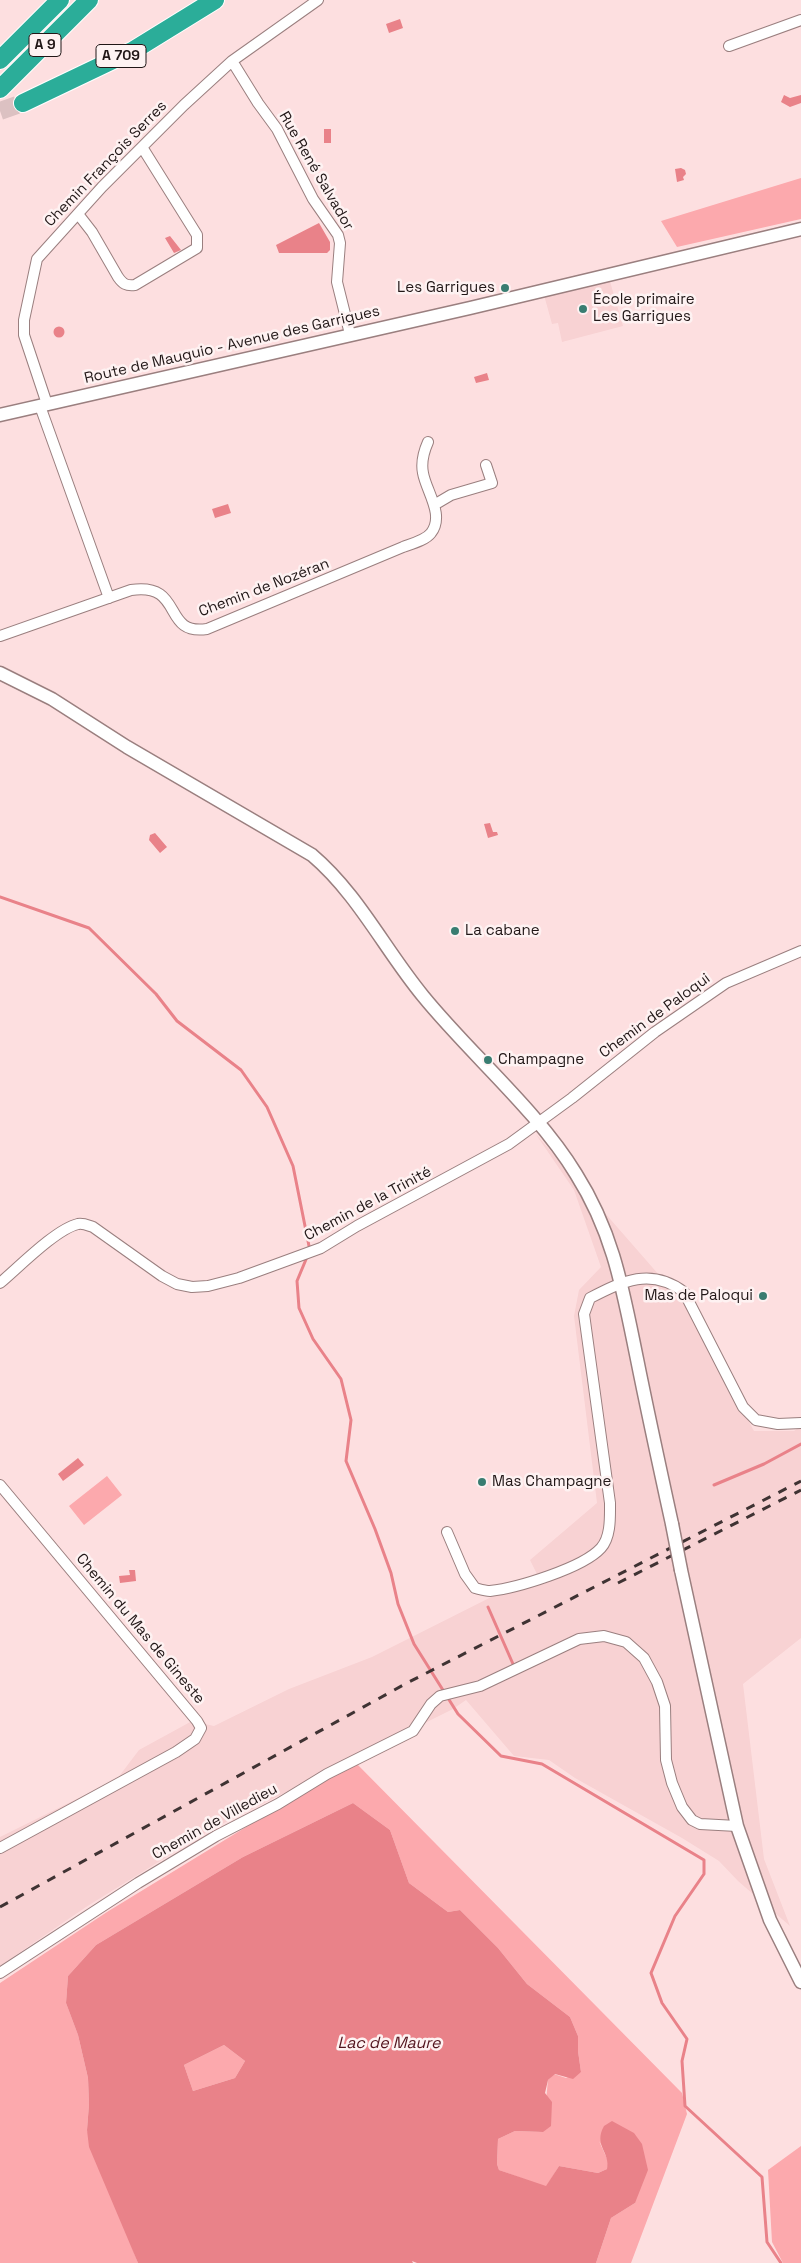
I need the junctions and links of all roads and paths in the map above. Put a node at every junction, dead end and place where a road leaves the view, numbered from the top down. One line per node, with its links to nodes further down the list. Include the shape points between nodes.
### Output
1 (60, 0): 7 (highway, A 9)
2 (89, 0): 9 (highway, A 9)
3 (215, 0): 10 (highway, A 709, via 126,54)
4 (318, 0): 8 (street, Chemin François Serres)
5 (801, 20): 6 (street)
6 (729, 46)
7 (0, 60)
8 (232, 61): 11 (street, Chemin François Serres); 14 (street, Rue René Salvador, via 277,129 313,199 338,235 337,282)
9 (0, 89)
10 (23, 103)
11 (142, 147): 12 (street, Chemin François Serres); 12 (street, via 197,235 197,248 135,285 122,284)
12 (78, 214): 15 (street, Chemin François Serres, via 37,260 24,320 24,335)
13 (801, 229): 14 (street, Route de Mauguio - Avenue des Garrigues)
14 (350, 334): 15 (street, Route de Mauguio - Avenue des Garrigues)
15 (43, 405): 16 (street, Route de Mauguio - Avenue des Garrigues); 20 (street, Chemin François Serres)
16 (0, 415)
17 (428, 442): 19 (street, Chemin de Nozéran, via 422,472)
18 (486, 465): 19 (street, via 492,483 452,495)
19 (434, 505): 20 (street, Chemin de Nozéran, via 436,523 430,534 207,629 194,631 184,627 168,601 159,593 144,588)
20 (109, 598): 21 (street, Chemin de Nozéran)
21 (0, 636)
22 (0, 674): 24 (street, via 52,699 143,757 299,846 323,865 348,893 427,1001)
23 (801, 952): 24 (street, Chemin de Paloqui, via 726,983 654,1032)
24 (538, 1124): 25 (street, Chemin de la Trinité, via 509,1144 321,1248 239,1278 208,1286 177,1284 84,1224 67,1228); 26 (street, via 576,1173 596,1208 610,1241)
25 (0, 1283)
26 (621, 1283): 27 (street, via 651,1278 671,1283 684,1292 743,1407 756,1420 778,1424); 29 (street, via 590,1298 584,1314 610,1503 610,1524 602,1547 582,1563 488,1591 475,1588 465,1574); 30 (street, bridge)
27 (801, 1423)
28 (0, 1485): 31 (street, Chemin du Mas de Gineste, via 201,1728 194,1739 176,1752)
29 (447, 1532)
30 (737, 1826): 32 (street, Chemin de Villedieu, via 700,1824 692,1820 682,1807 666,1760 665,1706 644,1658 626,1642 604,1636 578,1639 480,1686 444,1695 431,1704 413,1730 216,1836); 33 (street, via 770,1920)
31 (0, 1848)
32 (0, 1974)
33 (801, 1982)

